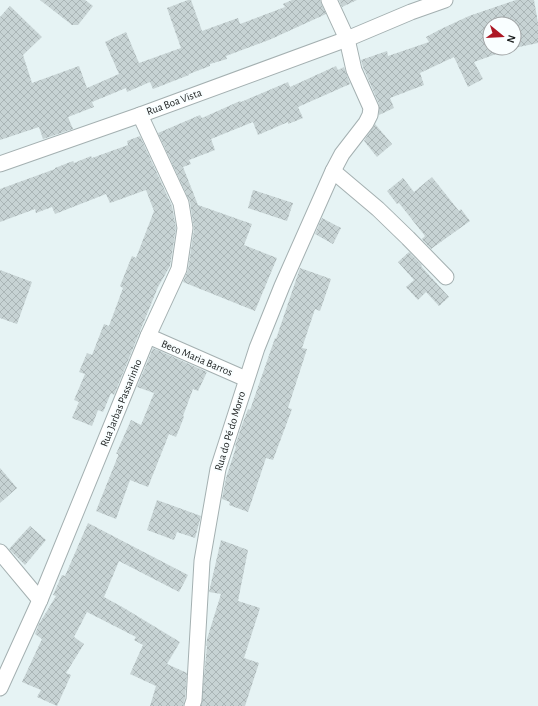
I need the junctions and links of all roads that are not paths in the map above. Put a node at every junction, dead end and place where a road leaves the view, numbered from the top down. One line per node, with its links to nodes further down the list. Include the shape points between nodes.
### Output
1 (329, 0): 4 (street)
2 (445, 0): 3 (street, Rua Boa Vista)
3 (409, 6): 4 (street, Rua Boa Vista)
4 (347, 39): 5 (street, Rua Boa Vista); 7 (street, Rua do Pé do Morro, via 354,70 371,108 366,123 342,154)
5 (140, 115): 6 (street, Rua Boa Vista); 9 (street, Rua Jarbas Passarinho, via 181,204 185,228 180,269)
6 (0, 164)
7 (333, 171): 8 (street, via 378,209); 10 (street, Rua do Pé do Morro, via 282,286)
8 (446, 277)
9 (148, 336): 10 (street, Beco Maria Barros); 12 (street, Rua Jarbas Passarinho)
10 (246, 379): 14 (street, Rua do Pé do Morro, via 218,469 202,562)
11 (0, 552): 12 (street)
12 (40, 600): 13 (street, Rua Jarbas Passarinho)
13 (0, 688)
14 (192, 706)

